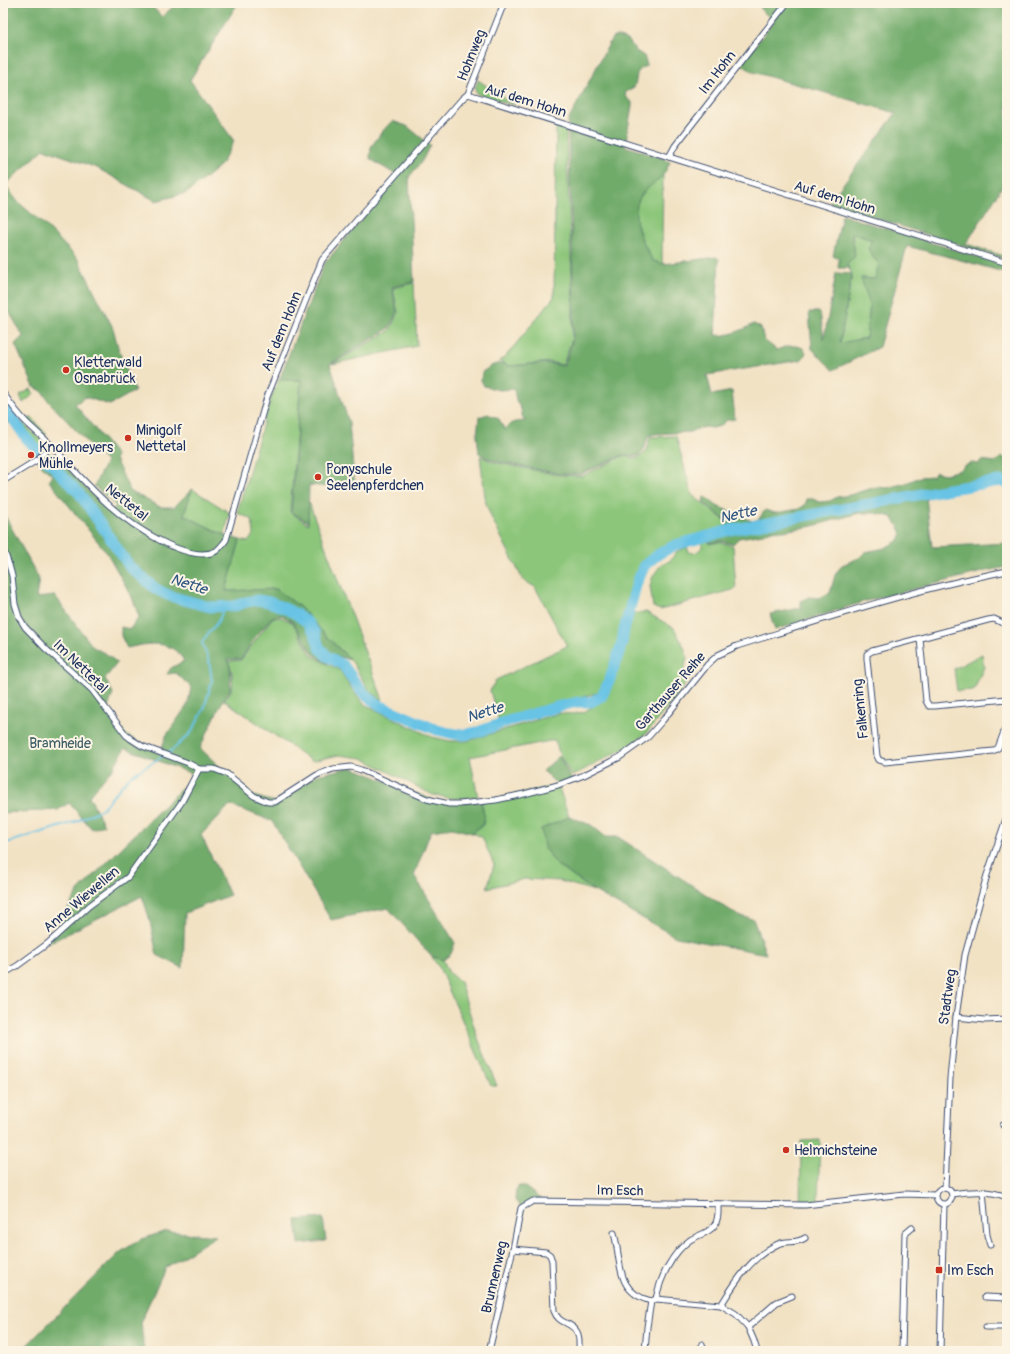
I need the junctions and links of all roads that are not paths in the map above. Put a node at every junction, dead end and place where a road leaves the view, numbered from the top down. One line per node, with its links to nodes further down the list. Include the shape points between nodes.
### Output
1 (504, 3): 3 (street, Hohnweg)
2 (787, 3): 4 (street, Im Hohn)
3 (468, 94): 4 (street, Auf dem Hohn); 10 (street, Auf dem Hohn, via 322,260 267,397 226,540 216,550)
4 (669, 157): 5 (street, Auf dem Hohn)
5 (1007, 263)
6 (3, 393): 7 (street, Nettetal, via 25,421)
7 (51, 446): 8 (street, via 23,470); 10 (street, Nettetal, via 129,522 166,545)
8 (3, 481)
9 (3, 548): 16 (street, Im Nettetal, via 12,576 15,604 25,627 92,690 126,735 142,746)
10 (202, 554)
11 (1007, 571): 17 (street, Garthauser Reihe, via 866,606 722,652 708,664 654,731 630,751 567,782 538,791 488,801 449,804 427,799 361,770 342,767 317,775 275,802 268,802 254,796 227,774 214,769)
12 (1007, 625): 13 (street, Falkenring, via 994,619)
13 (920, 639): 14 (street, via 926,701 929,706); 15 (street, Falkenring, via 868,654 866,660 879,760 884,762 993,751 998,748)
14 (1007, 699)
15 (1007, 724)
16 (188, 763): 17 (street, Garthauser Reihe)
17 (199, 769): 19 (street, Anne Wiewellen, via 181,803 128,877 89,906 47,944)
18 (1007, 816): 20 (street, Stadtweg, via 987,875 965,955)
19 (3, 974)
20 (956, 1017): 21 (street); 22 (street, Stadtweg, via 949,1082)
21 (1007, 1019)
22 (945, 1188): 24 (street); 25 (street, via 938,1190)
23 (983, 1191): 24 (street); 26 (street); 33 (street)
24 (952, 1194): 28 (street, via 950,1202)
25 (936, 1195): 27 (street, Im Esch, via 904,1194 806,1205); 28 (street, via 938,1203)
26 (1007, 1197)
27 (718, 1204): 29 (street, Im Esch, via 533,1201); 38 (street, via 715,1225 690,1240 673,1257)
28 (944, 1205): 50 (street)
29 (521, 1208): 34 (street, Brunnenweg)
30 (912, 1228): 49 (street, via 905,1234)
31 (614, 1233): 38 (street, via 623,1276 630,1292)
32 (805, 1238): 39 (street, via 799,1242 783,1242 758,1257 741,1275)
33 (990, 1245)
34 (513, 1249): 44 (street, Brunnenweg); 45 (street, via 546,1252 550,1255 554,1311 559,1320 577,1332)
35 (792, 1296): 41 (street, via 777,1302)
36 (985, 1297): 37 (street)
37 (1007, 1298)
38 (654, 1300): 39 (street); 46 (street, via 646,1327)
39 (721, 1305): 41 (street, via 736,1314)
40 (986, 1326): 42 (street)
41 (748, 1327): 48 (street)
42 (1007, 1327)
43 (702, 1344): 47 (street)
44 (490, 1351)
45 (579, 1351)
46 (645, 1351)
47 (704, 1351)
48 (757, 1351)
49 (902, 1351)
50 (940, 1351)

